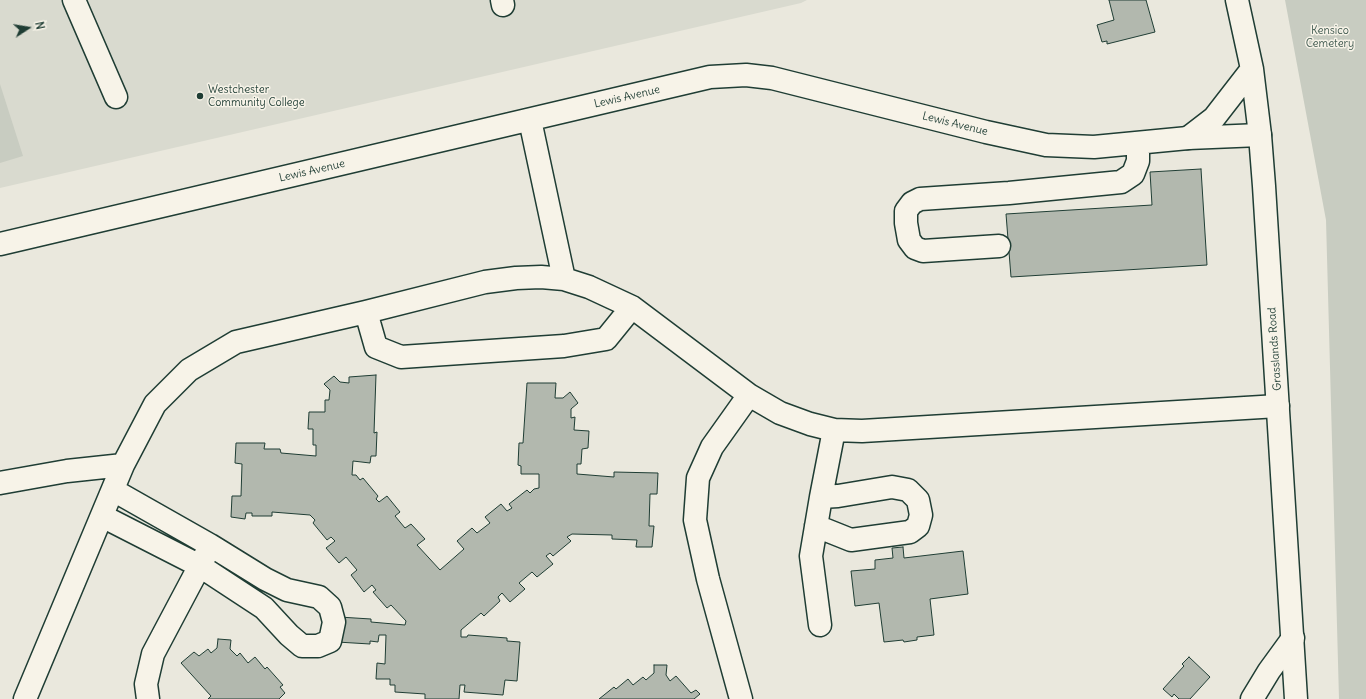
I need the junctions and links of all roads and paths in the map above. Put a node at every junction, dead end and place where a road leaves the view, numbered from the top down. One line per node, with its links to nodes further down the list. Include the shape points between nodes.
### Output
1 (74, 0): 4 (street)
2 (1237, 0): 3 (street, Grasslands Road)
3 (1252, 69): 6 (street, Grasslands Road); 7 (street, via 1214,118)
4 (116, 98)
5 (530, 120): 8 (street, Lewis Avenue, via 710,78 746,76 772,78 1046,145 1094,147); 9 (street, Lewis Avenue); 11 (street)
6 (1260, 134): 7 (street, Lewis Avenue); 15 (street, Grasslands Road)
7 (1188, 138): 8 (street, Lewis Avenue)
8 (1138, 144): 10 (street, via 1138,161 1133,174 1121,182 920,199 906,210 909,240 915,248 923,251)
9 (0, 244)
10 (999, 246)
11 (564, 279): 12 (street, via 589,287); 13 (street, via 541,277 485,282)
12 (632, 307): 13 (street, via 606,339 564,346 401,357 376,346); 14 (street)
13 (366, 312): 17 (street, via 236,342 189,370 155,404)
14 (749, 395): 16 (street, via 780,413); 29 (street, via 712,447 698,478 694,520)
15 (1278, 406): 16 (street, via 870,431); 26 (street, Grasslands Road)
16 (834, 430): 20 (street)
17 (124, 465): 18 (street, via 67,471); 19 (street)
18 (0, 483)
19 (113, 490): 21 (street); 23 (street)
20 (821, 497): 22 (street); 22 (street, via 892,487 908,490 918,500 921,516 918,526 910,532 851,540)
21 (102, 516): 24 (street); 27 (street)
22 (816, 526): 25 (street, via 811,556)
23 (210, 545): 24 (street); 24 (street, via 287,590 319,597 330,607 334,622 330,641 318,646 302,646 264,608)
24 (200, 566): 28 (street, via 153,654 146,684)
25 (820, 625)
26 (1293, 638): 30 (street, via 1269,670); 31 (street, Grasslands Road)
27 (25, 699)
28 (148, 699)
29 (741, 699)
30 (1252, 699)
31 (1296, 699)

